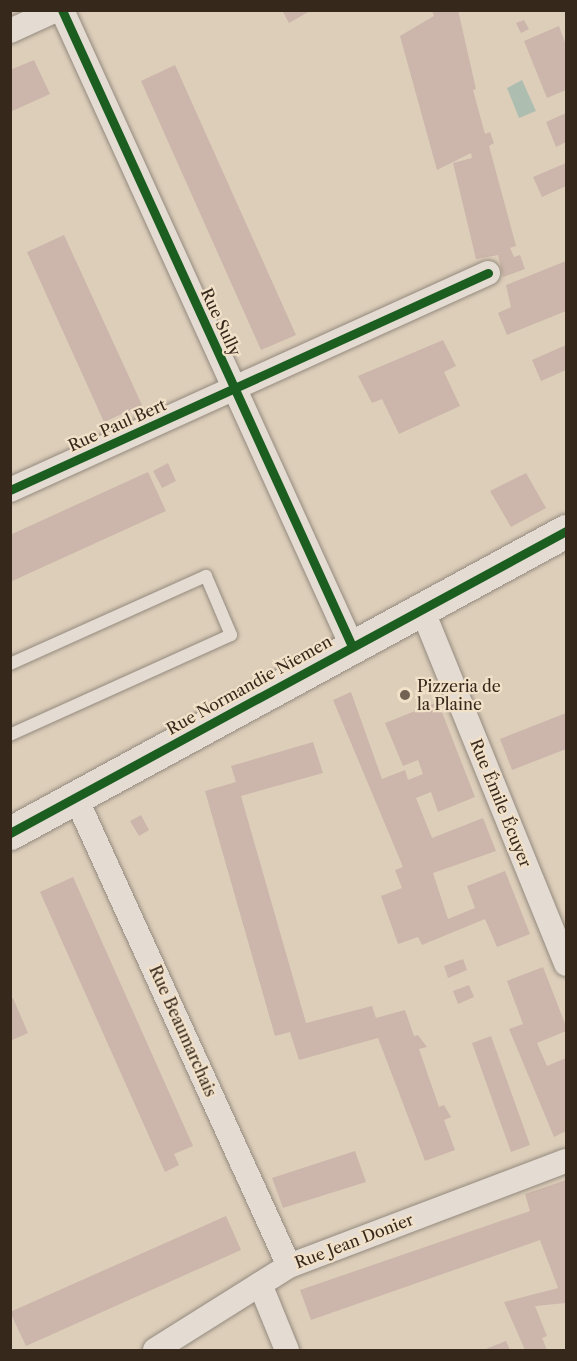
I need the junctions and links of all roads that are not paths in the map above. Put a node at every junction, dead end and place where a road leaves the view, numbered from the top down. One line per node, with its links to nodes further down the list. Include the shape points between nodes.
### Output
1 (56, 10): 3 (street)
2 (62, 10): 5 (street, Rue Sully)
3 (10, 31)
4 (488, 273): 5 (street, Rue Paul Bert)
5 (235, 388): 6 (street, Rue Paul Bert); 9 (street, Rue Sully)
6 (10, 490)
7 (567, 531): 8 (main road, Rue Normandie Niemen)
8 (422, 609): 9 (main road, Rue Normandie Niemen); 14 (street, Rue Émile Écuyer)
9 (352, 646): 12 (main road, Rue Normandie Niemen)
10 (10, 664): 11 (lane, via 206,576 231,635)
11 (10, 735)
12 (75, 796): 13 (main road, Rue Normandie Niemen); 16 (street, Rue Beaumarchais)
13 (10, 833)
14 (567, 964)
15 (567, 1161): 16 (street, Rue Jean Donier)
16 (289, 1266): 17 (street, Rue Jean Donier)
17 (261, 1284): 18 (street, Rue Jean Donier); 19 (street)
18 (155, 1350)
19 (287, 1350)

